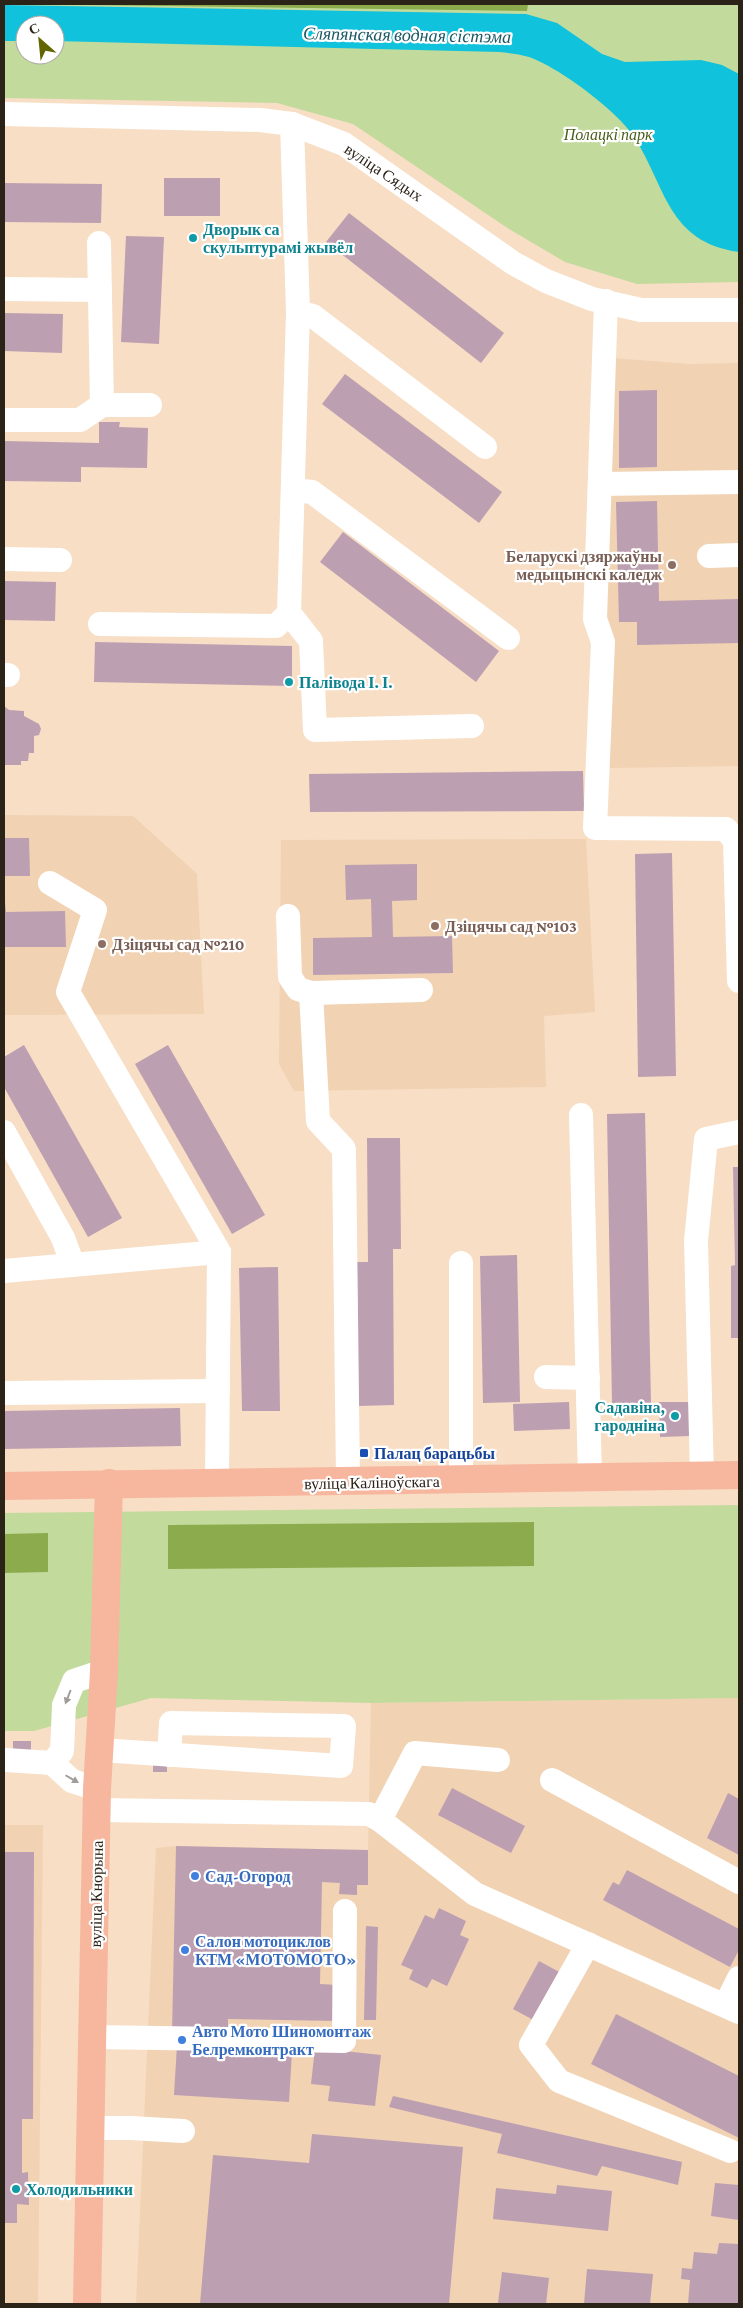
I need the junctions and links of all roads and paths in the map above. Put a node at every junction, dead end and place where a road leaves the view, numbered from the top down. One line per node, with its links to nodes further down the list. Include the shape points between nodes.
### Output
1 (4, 114): 2 (street, вуліца Сядых, via 260,120)
2 (292, 124): 6 (street, вуліца Сядых, via 344,144 529,273); 8 (street)
3 (99, 243): 5 (street)
4 (4, 289): 5 (street)
5 (100, 290): 9 (street)
6 (606, 301): 7 (street, вуліца Сядых, via 641,310); 14 (street)
7 (739, 310)
8 (298, 312): 12 (street, via 313,316); 15 (street)
9 (102, 405): 10 (street); 11 (street, via 80,420)
10 (150, 406)
11 (4, 420)
12 (485, 447)
13 (739, 482): 14 (street)
14 (600, 484): 26 (street, via 595,619 603,642 595,828 726,829 735,841)
15 (293, 490): 20 (street); 22 (street, via 312,492)
16 (739, 555): 17 (street)
17 (709, 556)
18 (4, 559): 19 (street)
19 (60, 560)
20 (289, 613): 21 (street, via 276,626); 23 (street, via 311,641 315,730)
21 (100, 624)
22 (508, 638)
23 (472, 726)
24 (50, 882): 32 (street, via 95,910 68,992)
25 (288, 916): 28 (street, via 290,977 298,989)
26 (739, 981)
27 (421, 990): 28 (street)
28 (311, 993): 44 (street, via 318,1121 344,1150)
29 (581, 1115): 37 (street)
30 (4, 1132): 34 (street, via 63,1238)
31 (739, 1132): 41 (street, via 706,1139 696,1241)
32 (219, 1252): 34 (street); 38 (street)
33 (461, 1263): 43 (street)
34 (74, 1265): 35 (street)
35 (4, 1271)
36 (546, 1377): 37 (street)
37 (588, 1378): 42 (street)
38 (218, 1391): 39 (street); 46 (street)
39 (4, 1393)
40 (739, 1475): 41 (main road, вуліца Каліноўскага)
41 (702, 1476): 42 (main road, вуліца Каліноўскага)
42 (590, 1478): 43 (main road, вуліца Каліноўскага)
43 (461, 1480): 44 (main road, вуліца Каліноўскага)
44 (348, 1482): 46 (main road, вуліца Каліноўскага)
45 (109, 1483): 46 (main road, вуліца Каліноўскага); 47 (main road, вуліца Каліноўскага); 48 (main road, вуліца Кнорына)
46 (217, 1483)
47 (4, 1486)
48 (104, 1671): 49 (main road, вуліца Кнорына); 53 (street, one-way to 53, via 74,1682 64,1705 62,1751)
49 (100, 1750): 50 (street); 55 (main road, вуліца Кнорына)
50 (169, 1755): 50 (street, via 341,1766 344,1726 171,1723)
51 (6, 1760): 53 (street)
52 (498, 1760): 56 (street, via 415,1753)
53 (52, 1763): 55 (street, one-way to 55)
54 (552, 1780): 57 (street)
55 (97, 1800): 56 (street, via 369,1814); 62 (main road, вуліца Кнорына)
56 (380, 1820): 59 (street, via 475,1894)
57 (739, 1882)
58 (345, 1911): 62 (street, via 344,2041)
59 (588, 1944): 61 (street); 65 (street, via 532,2045 559,2081)
60 (739, 1978): 61 (street)
61 (732, 2008)
62 (93, 2037): 63 (main road, вуліца Кнорына)
63 (91, 2128): 64 (street); 66 (main road, вуліца Кнорына)
64 (183, 2131)
65 (730, 2151)
66 (87, 2304)

